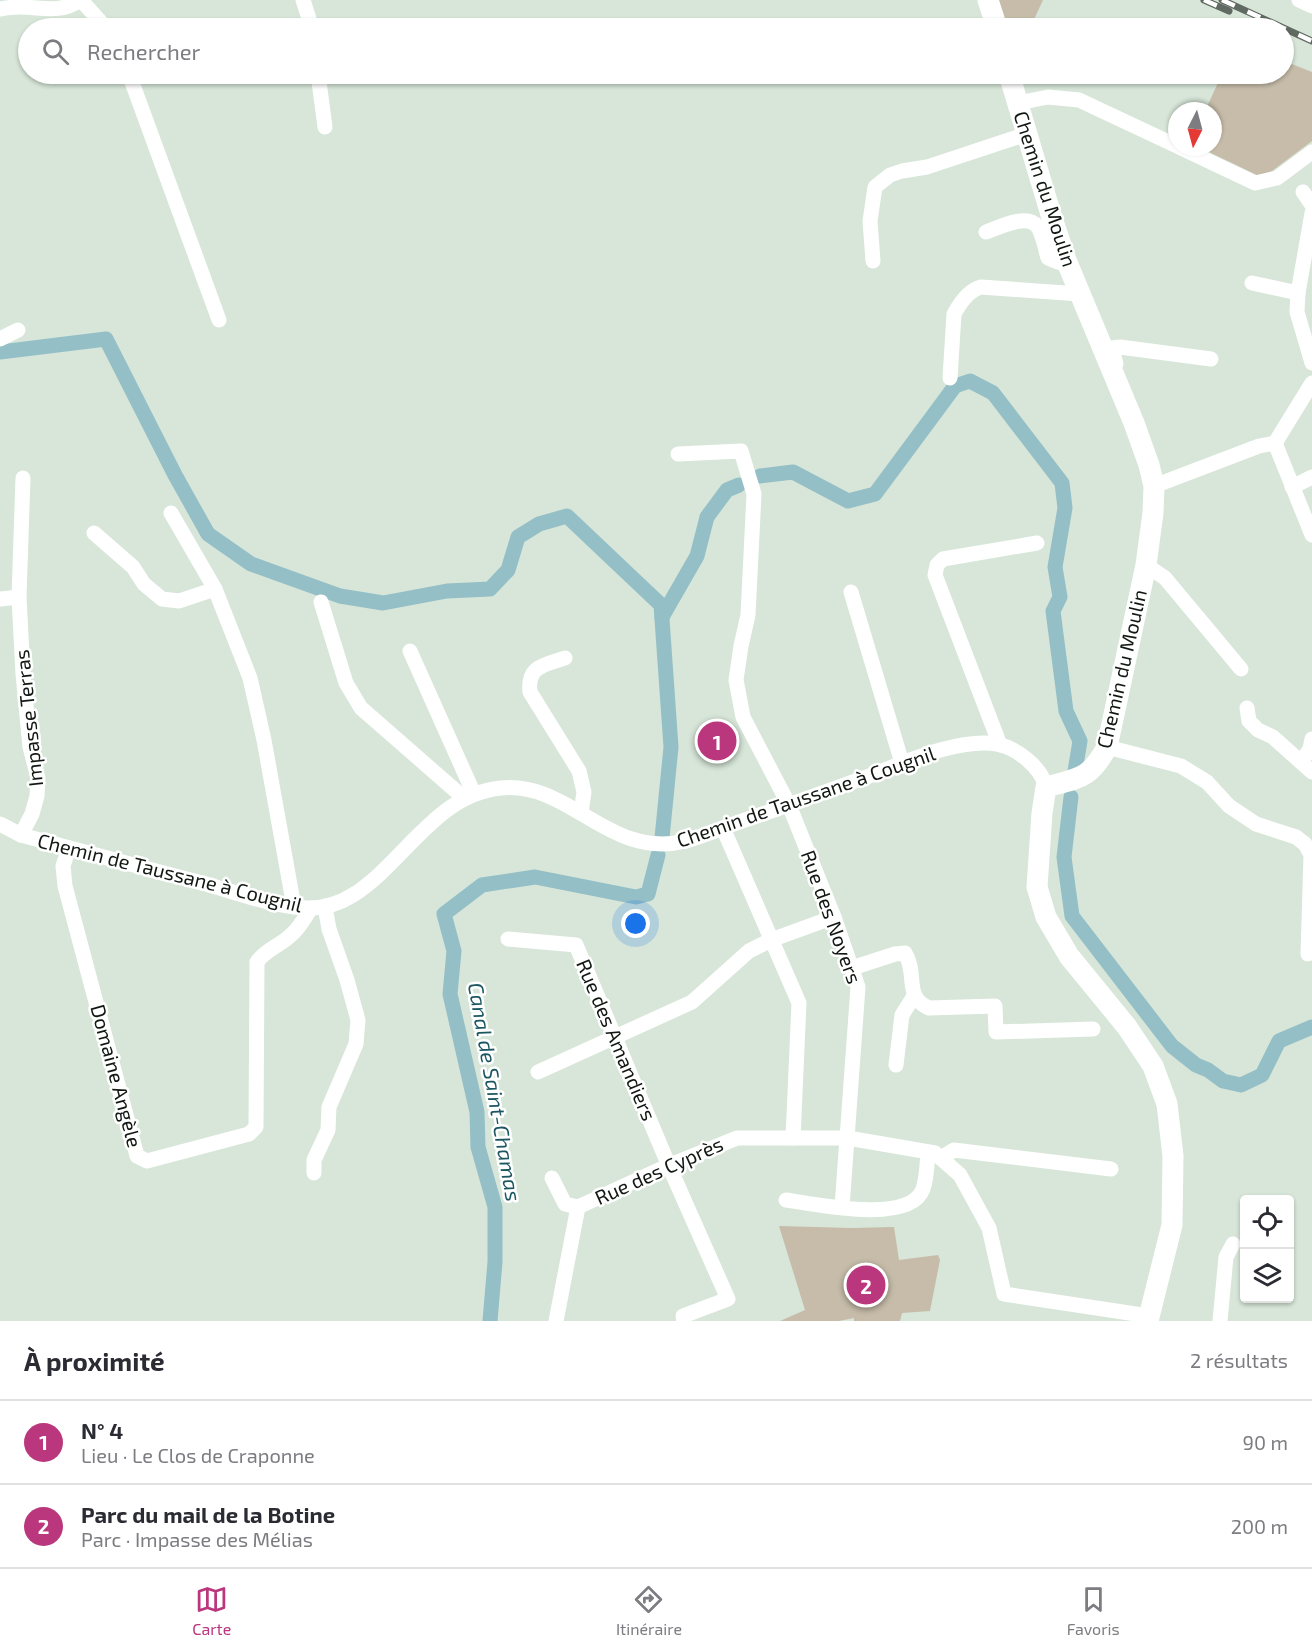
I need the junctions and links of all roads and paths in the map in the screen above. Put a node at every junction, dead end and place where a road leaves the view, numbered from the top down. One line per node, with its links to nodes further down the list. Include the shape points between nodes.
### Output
1 (81, 0): 6 (street, via 71,7 48,10); 7 (street)
2 (303, 0): 8 (street)
3 (988, 0): 9 (street)
4 (1299, 0): 5 (street)
5 (1312, 6)
6 (0, 9)
7 (97, 18)
8 (309, 18)
9 (994, 18)
10 (133, 84): 26 (street)
11 (319, 84): 14 (street)
12 (1013, 84): 13 (street, Chemin du Moulin)
13 (1018, 103): 15 (street, Chemin du Moulin); 16 (street, via 1048,97 1079,100)
14 (325, 127)
15 (1027, 134): 21 (street, Chemin du Moulin); 22 (street, via 890,175 875,187 870,221)
16 (1168, 141)
17 (1312, 152): 18 (street, via 1277,178 1256,183)
18 (1199, 156)
19 (1312, 213): 24 (street)
20 (986, 232): 21 (street, via 1023,220 1032,222 1038,227 1048,258)
21 (1066, 260): 25 (street, Chemin du Moulin)
22 (873, 261)
23 (1252, 283): 24 (street)
24 (1298, 293): 30 (street, via 1297,312)
25 (1080, 294): 31 (street, via 975,288 954,314); 33 (street, Chemin du Moulin)
26 (219, 320)
27 (18, 330): 28 (street)
28 (0, 339)
29 (1211, 359): 33 (street, via 1112,348)
30 (1312, 363)
31 (950, 378)
32 (1312, 383): 34 (street)
33 (1134, 423): 38 (street, Chemin du Moulin)
34 (1275, 443): 38 (street); 39 (street)
35 (678, 454): 61 (street, Rue des Noyers, via 741,451 754,494 748,615 736,680 743,717)
36 (1312, 477): 39 (street)
37 (23, 478): 47 (street, Impasse Terras)
38 (1154, 486): 44 (street, Chemin du Moulin)
39 (1292, 487): 42 (street)
40 (171, 513): 45 (street)
41 (94, 533): 45 (street, via 162,598 179,601)
42 (1312, 535)
43 (1037, 543): 55 (street, via 943,560 935,575)
44 (1146, 565): 52 (street, via 1165,578); 56 (street, Chemin du Moulin)
45 (215, 589): 67 (street, via 250,678)
46 (851, 592): 57 (street)
47 (20, 597): 48 (street); 65 (street, Impasse Terras, via 22,674 30,747 38,778 32,814)
48 (0, 599)
49 (321, 602): 60 (street, via 346,683 361,708)
50 (410, 651): 60 (street)
51 (565, 658): 62 (street, via 538,667 529,684 530,692 579,771 584,792)
52 (1241, 669)
53 (1247, 708): 58 (street, via 1249,721 1258,730 1274,737)
54 (1312, 739): 58 (street)
55 (1000, 745): 57 (street, Chemin de Taussane à Cougnil, via 958,746); 59 (street, via 1036,768)
56 (1107, 747): 59 (street, Chemin du Moulin, via 1098,765 1087,774); 72 (street, via 1181,766 1256,824 1296,837 1305,844 1311,855)
57 (902, 764): 61 (street, Chemin de Taussane à Cougnil)
58 (1306, 767)
59 (1046, 786): 90 (street, via 1037,887 1046,917 1069,956 1153,1065 1167,1104 1173,1156 1172,1225)
60 (469, 796): 62 (street, Chemin de Taussane à Cougnil, via 504,788 522,789 540,793); 68 (street, Chemin de Taussane à Cougnil, via 451,806 353,895)
61 (789, 805): 64 (street, Chemin de Taussane à Cougnil); 69 (street, Rue des Noyers)
62 (581, 813): 64 (street, Chemin de Taussane à Cougnil, via 610,832 648,843 686,841)
63 (0, 824): 65 (street, Chemin de Taussane à Cougnil)
64 (723, 828): 71 (street)
65 (21, 835): 66 (street, Chemin de Taussane à Cougnil)
66 (69, 848): 67 (street, Chemin de Taussane à Cougnil); 68 (street, Domaine Angèle, via 63,866 65,886 137,1156 147,1161 249,1134 256,1126 257,962 293,934)
67 (294, 907): 68 (street, Chemin de Taussane à Cougnil)
68 (318, 907): 84 (street, via 329,929 358,1020 356,1044 329,1107 328,1130 314,1160)
69 (834, 917): 71 (street); 73 (street, Rue des Noyers)
70 (508, 939): 76 (street, Rue des Amandiers, via 576,945)
71 (771, 940): 76 (street, via 749,951 692,1002); 79 (street, via 799,1003)
72 (1308, 954)
73 (852, 968): 74 (street, via 905,953 910,961); 80 (street, Rue des Noyers, via 858,987)
74 (914, 996): 75 (street, via 919,1004 929,1008 994,1006 996,1032); 77 (street, via 902,1015)
75 (1093, 1029)
76 (615, 1038): 78 (street); 82 (street, Rue des Amandiers)
77 (896, 1065)
78 (538, 1072)
79 (793, 1138): 80 (street, Rue des Cyprès); 82 (street, Rue des Cyprès, via 737,1138)
80 (848, 1138): 81 (street, Rue des Cyprès); 88 (street, Rue des Noyers)
81 (935, 1155): 83 (street, via 954,1150); 88 (street, via 923,1189 905,1206); 90 (street, via 960,1175 989,1228 1004,1294)
82 (669, 1166): 87 (street, Rue des Cyprès); 92 (street, Rue des Amandiers, via 728,1299 683,1316)
83 (1111, 1169)
84 (314, 1173)
85 (552, 1178): 87 (street, via 566,1204)
86 (786, 1200): 88 (street)
87 (578, 1207): 91 (street)
88 (842, 1207)
89 (1233, 1244): 93 (street, via 1226,1257)
90 (1149, 1319)
91 (556, 1321)
92 (684, 1321)
93 (1220, 1321)

